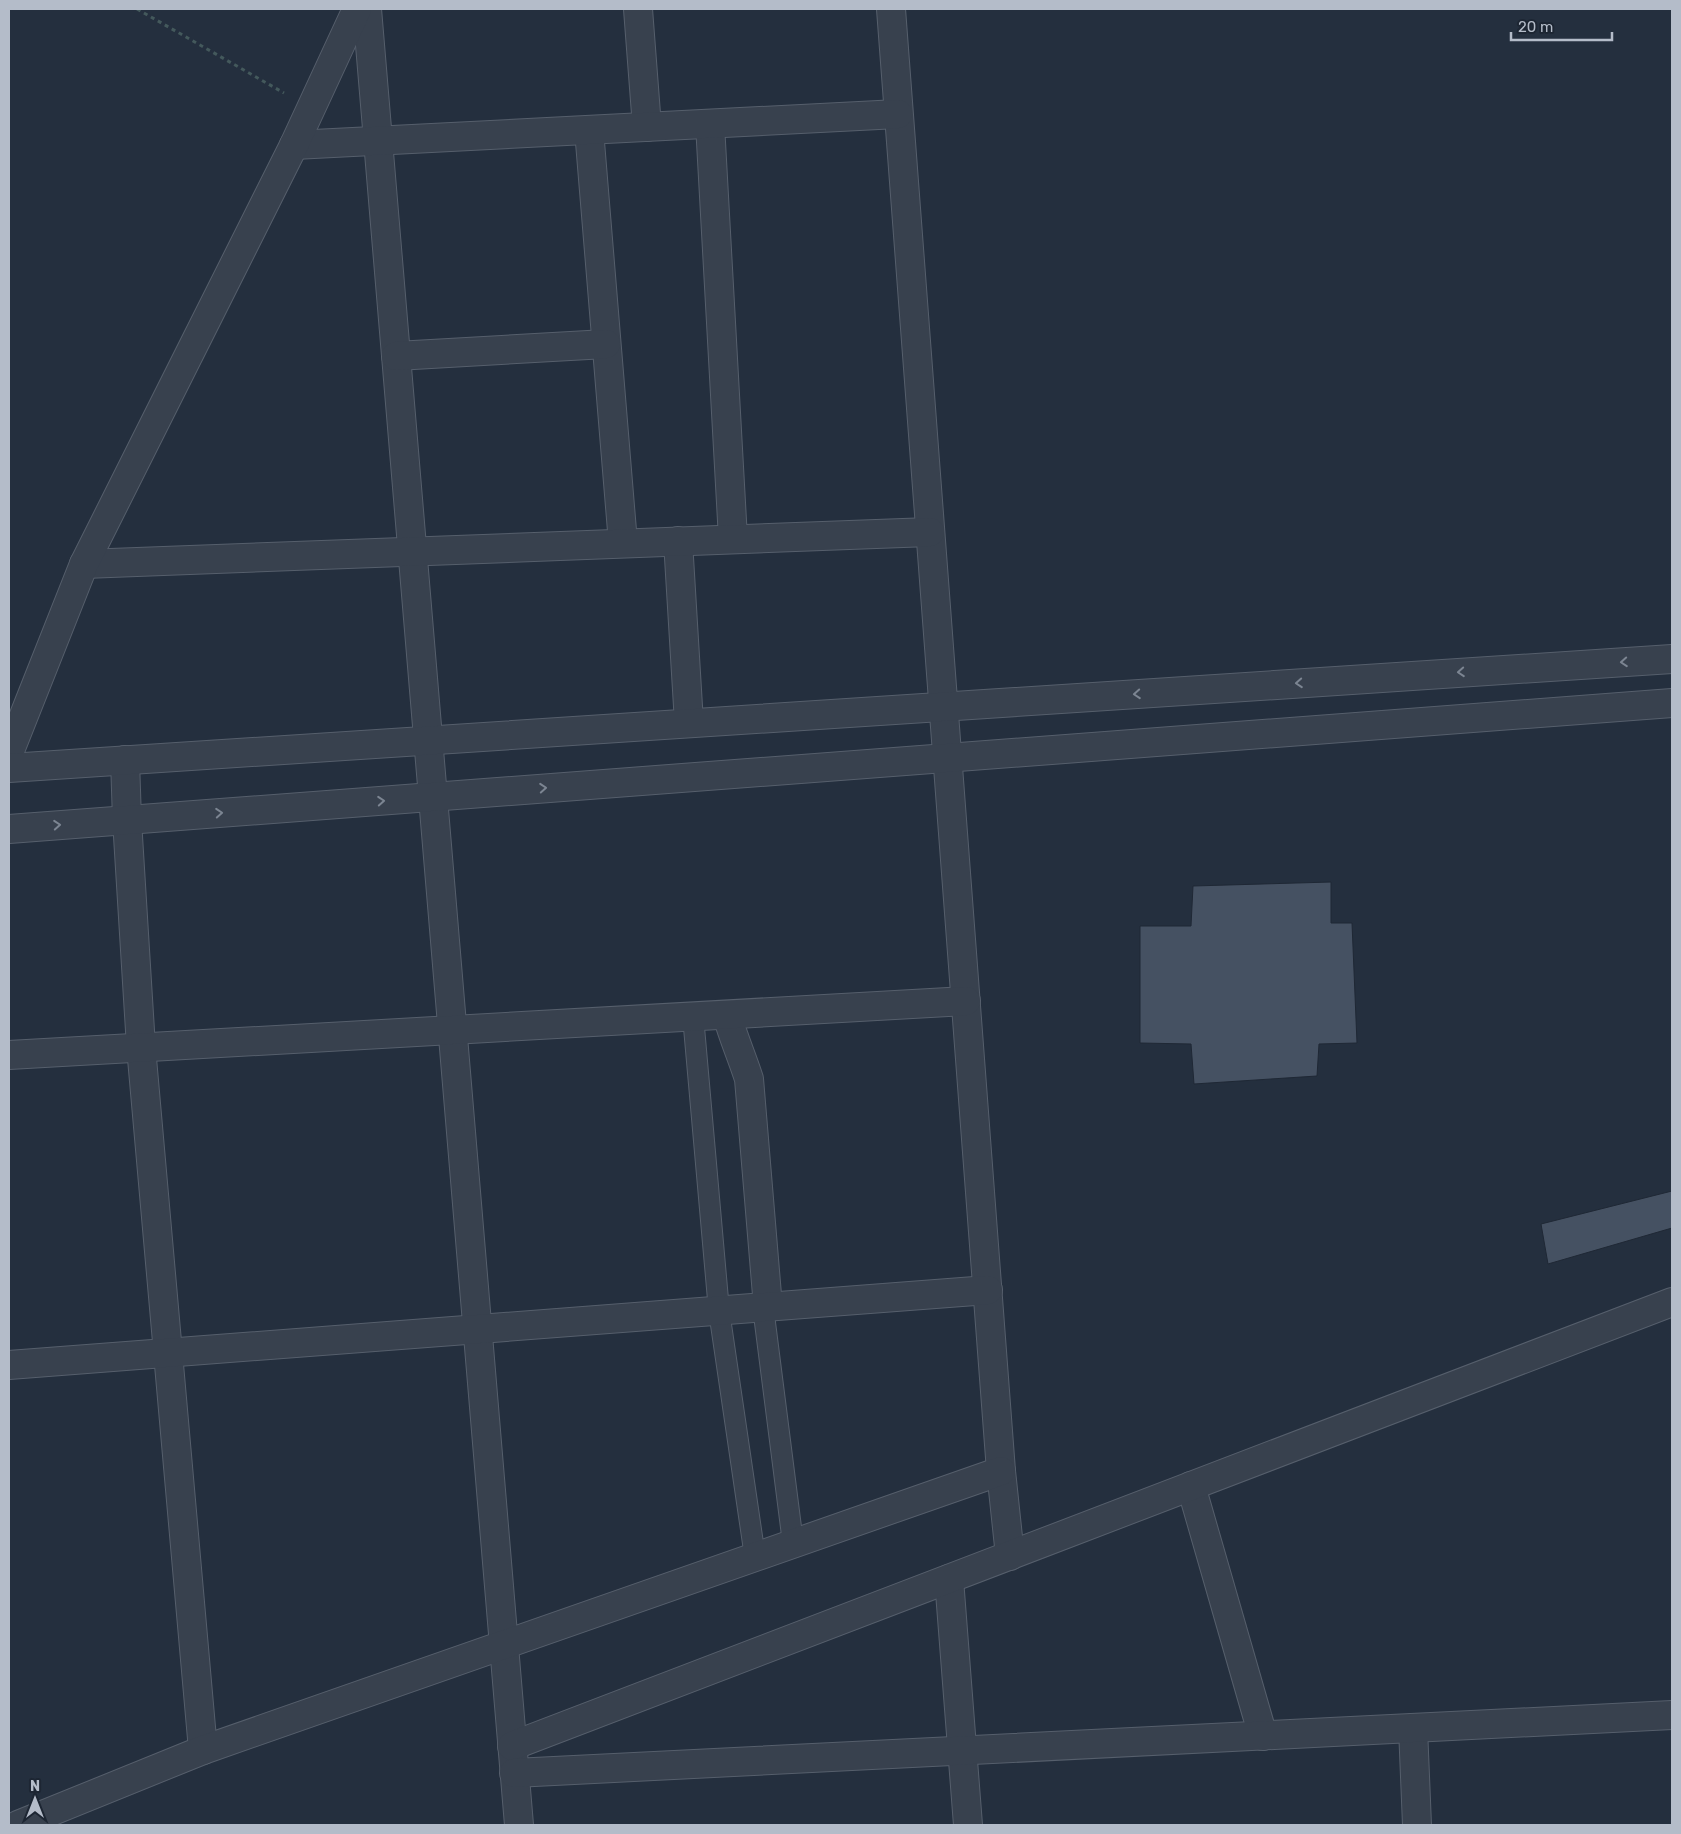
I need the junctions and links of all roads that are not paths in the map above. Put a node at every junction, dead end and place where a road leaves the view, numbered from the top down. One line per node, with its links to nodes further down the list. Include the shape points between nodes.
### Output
1 (357, 9): 10 (street)
2 (367, 9): 9 (street)
3 (638, 9): 7 (street)
4 (890, 9): 5 (street)
5 (898, 114): 6 (street); 13 (street)
6 (710, 124): 7 (street); 14 (street)
7 (647, 127): 8 (street)
8 (589, 130): 9 (street); 11 (street)
9 (378, 140): 10 (street); 12 (street)
10 (294, 145): 18 (street)
11 (606, 344): 12 (street); 16 (street)
12 (396, 356): 17 (street)
13 (930, 532): 14 (street); 21 (street)
14 (733, 539): 15 (street)
15 (678, 541): 16 (street); 22 (street)
16 (623, 543): 17 (street)
17 (412, 551): 18 (street); 23 (street)
18 (84, 564): 24 (street)
19 (1672, 659): 21 (street, one-way to 21)
20 (1672, 703): 25 (street)
21 (944, 707): 22 (street); 25 (street)
22 (689, 723): 23 (street)
23 (428, 740): 26 (street); 28 (street)
24 (9, 753)
25 (947, 758): 28 (street, one-way to 25); 31 (street)
26 (125, 760): 27 (street); 29 (street)
27 (9, 768)
28 (433, 797): 29 (street, one-way to 28); 34 (street)
29 (127, 820): 30 (street, one-way to 29); 35 (street)
30 (9, 829)
31 (966, 1001): 32 (street); 37 (street)
32 (727, 1014): 33 (street); 39 (street, via 749,1079)
33 (693, 1016): 34 (street); 40 (lane)
34 (452, 1030): 35 (street); 41 (street)
35 (141, 1047): 36 (street); 42 (street)
36 (9, 1055)
37 (988, 1290): 39 (street); 44 (street)
38 (1672, 1302): 45 (street)
39 (766, 1307): 40 (street); 46 (lane)
40 (719, 1311): 41 (street); 48 (lane)
41 (477, 1329): 42 (street); 50 (street)
42 (168, 1353): 43 (street); 55 (street)
43 (9, 1365)
44 (1001, 1471): 46 (street); 47 (street)
45 (1191, 1486): 47 (street); 53 (street)
46 (793, 1543): 48 (street)
47 (1010, 1556): 49 (street)
48 (755, 1557): 50 (street)
49 (949, 1579): 54 (street); 56 (street)
50 (503, 1644): 54 (street); 55 (street)
51 (1672, 1715): 52 (street)
52 (1413, 1728): 53 (street); 61 (street)
53 (1263, 1736): 56 (street)
54 (512, 1746): 57 (street)
55 (203, 1750): 58 (street)
56 (963, 1751): 57 (street); 60 (street)
57 (514, 1774): 59 (street)
58 (18, 1825)
59 (519, 1825)
60 (968, 1825)
61 (1417, 1825)

